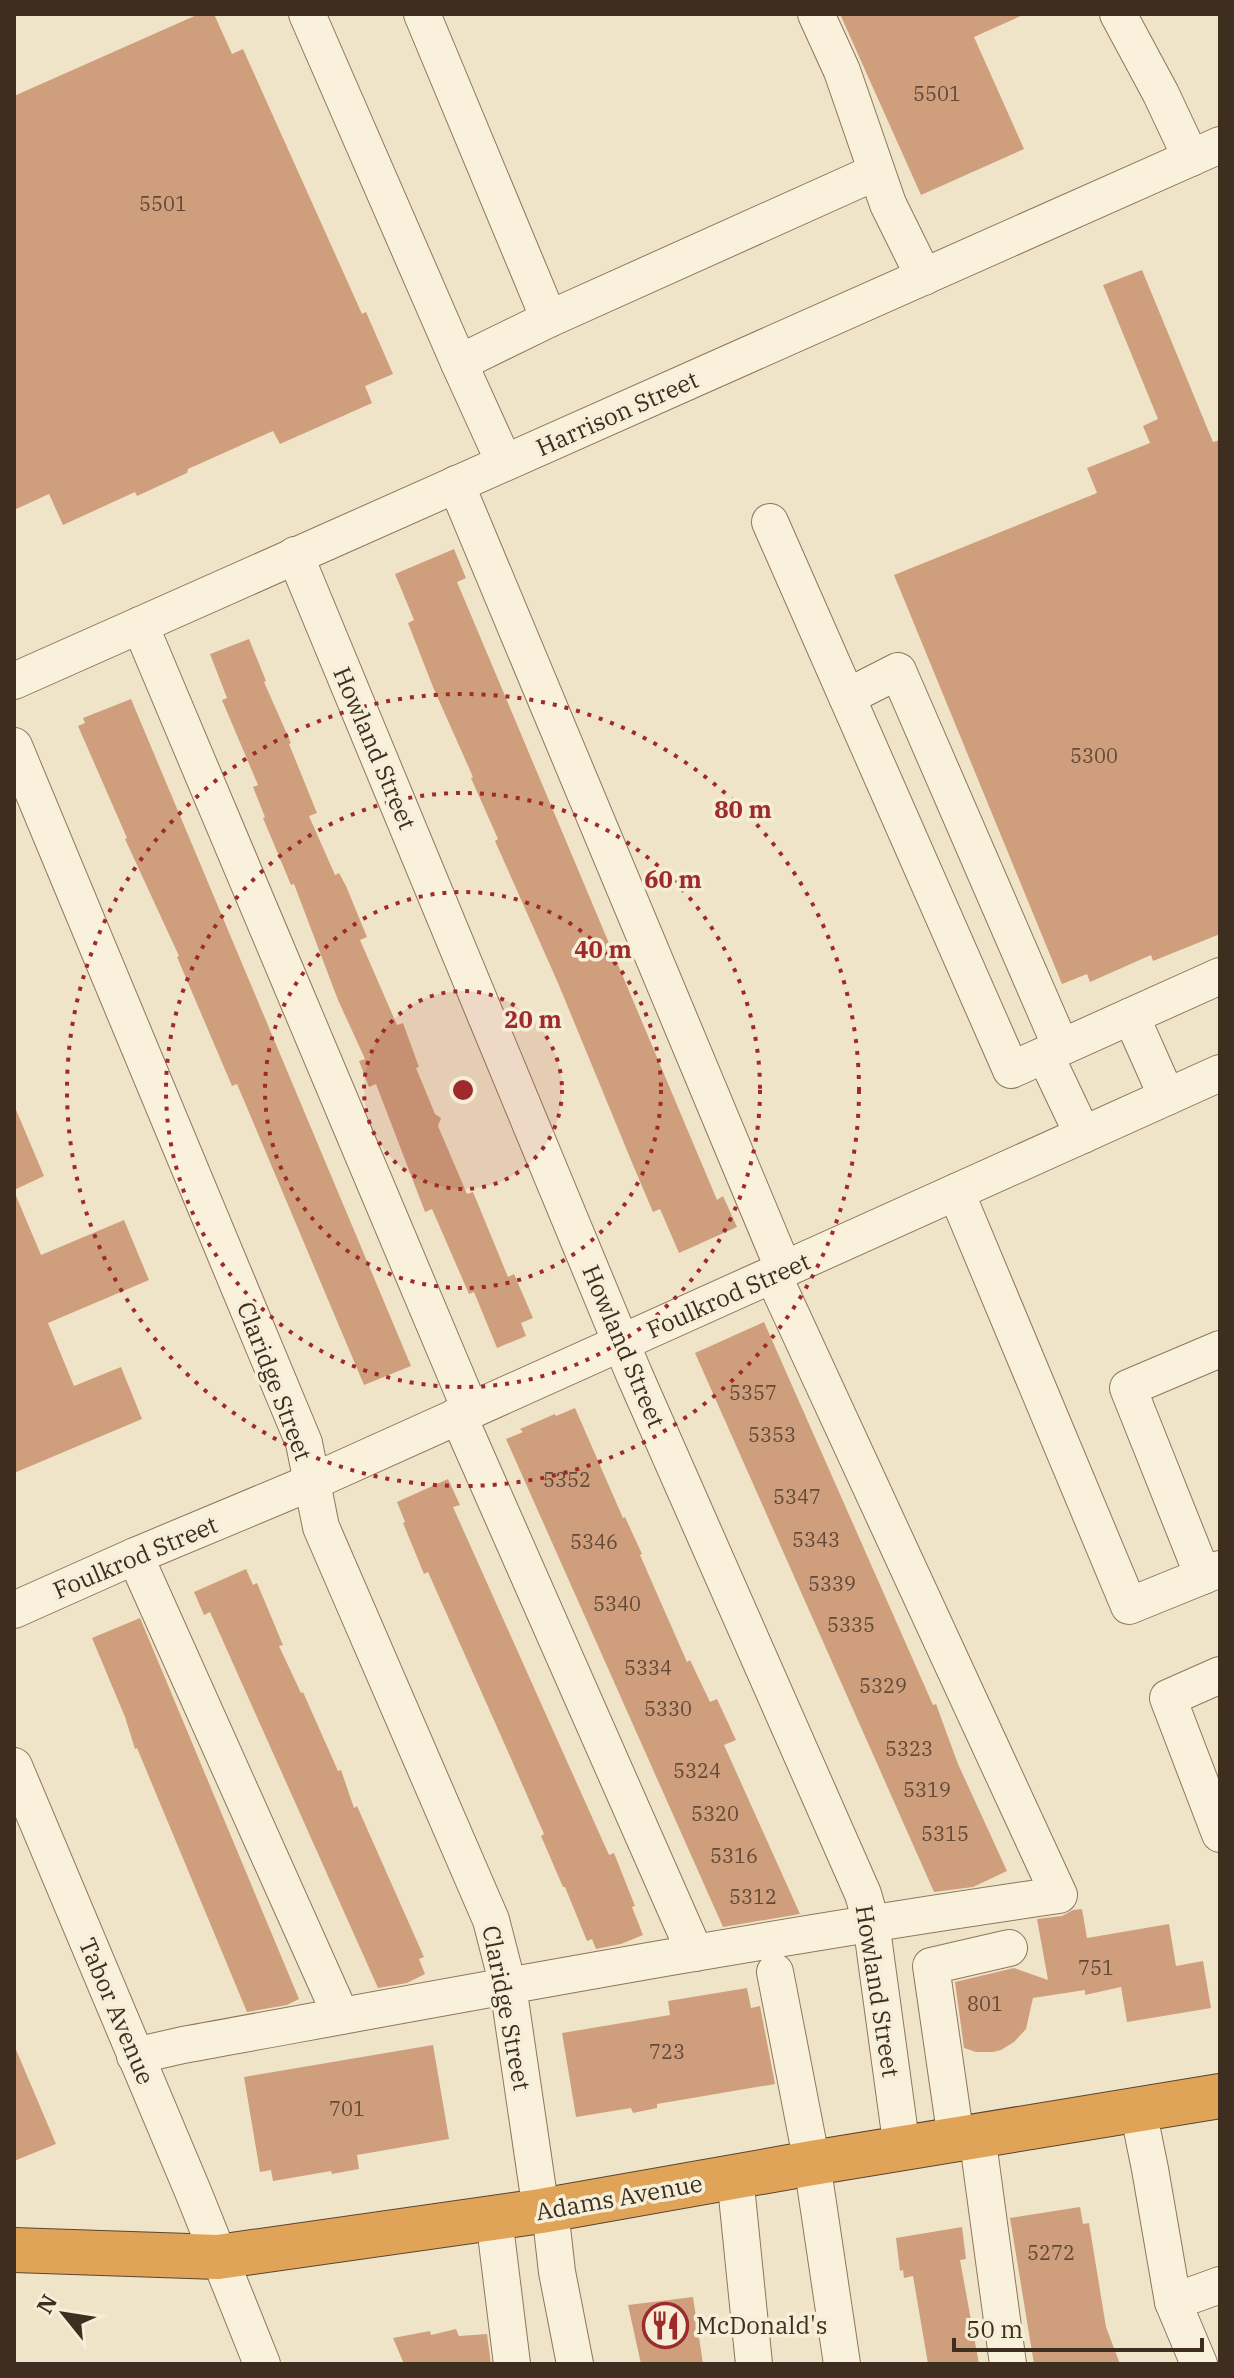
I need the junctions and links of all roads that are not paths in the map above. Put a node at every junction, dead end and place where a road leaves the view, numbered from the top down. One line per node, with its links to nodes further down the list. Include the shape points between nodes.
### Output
1 (307, 14): 9 (street)
2 (422, 14): 8 (street)
3 (816, 14): 6 (street, via 842,71)
4 (1118, 14): 5 (street, via 1161,94)
5 (1206, 152): 7 (street, Harrison Street)
6 (876, 172): 7 (street); 8 (street)
7 (924, 277): 10 (street, Harrison Street)
8 (549, 319): 9 (street)
9 (459, 363): 10 (street)
10 (504, 462): 11 (street, Harrison Street)
11 (456, 484): 13 (street, Harrison Street); 25 (street)
12 (770, 522): 16 (street)
13 (295, 555): 14 (street, Harrison Street); 26 (street, Howland Street)
14 (140, 625): 15 (street, Harrison Street); 28 (street)
15 (14, 681)
16 (847, 697): 20 (street, via 1011,1070); 20 (street, via 898,671)
17 (14, 746): 29 (street, Claridge Street, via 304,1443)
18 (1220, 976): 19 (street)
19 (1131, 1016): 20 (street); 22 (street)
20 (1053, 1051): 23 (street)
21 (1220, 1073): 22 (street, Foulkrod Street)
22 (1167, 1097): 23 (street, Foulkrod Street)
23 (1083, 1135): 24 (street, Foulkrod Street)
24 (956, 1192): 25 (street, Foulkrod Street); 31 (street, via 1129,1606)
25 (778, 1272): 26 (street, Foulkrod Street); 36 (street, via 1059,1895)
26 (622, 1342): 28 (street, Foulkrod Street); 36 (street, Howland Street)
27 (1220, 1349): 31 (street, via 1128,1388)
28 (464, 1412): 29 (street, Foulkrod Street); 38 (street)
29 (312, 1482): 30 (street, Foulkrod Street); 40 (street, Claridge Street, via 321,1527 491,1920)
30 (135, 1556): 32 (street, Foulkrod Street); 41 (street)
31 (1212, 1572)
32 (14, 1610)
33 (1220, 1675): 35 (street, via 1168,1698)
34 (14, 1766): 42 (street, Tabor Avenue)
35 (1220, 1834)
36 (871, 1922): 38 (street); 46 (street, Howland Street)
37 (1009, 1948): 45 (street, via 931,1966)
38 (695, 1953): 40 (street)
39 (775, 1972): 47 (street)
40 (508, 1986): 41 (street); 49 (street, Claridge Street)
41 (341, 2016): 42 (street)
42 (135, 2056): 52 (street, Tabor Avenue)
43 (1220, 2096): 44 (highway, Adams Avenue)
44 (1138, 2110): 45 (highway, Adams Avenue); 54 (street)
45 (967, 2137): 46 (highway, Adams Avenue); 60 (street)
46 (902, 2149): 47 (highway, Adams Avenue)
47 (812, 2163): 48 (highway, Adams Avenue); 59 (street)
48 (735, 2176): 49 (highway, Adams Avenue); 58 (street)
49 (545, 2211): 50 (highway, Adams Avenue); 57 (street, Claridge Street)
50 (494, 2218): 52 (highway, Adams Avenue); 56 (street)
51 (14, 2250): 52 (highway, Adams Avenue)
52 (218, 2257): 55 (street, Tabor Avenue)
53 (1220, 2285): 54 (street)
54 (1173, 2302): 61 (street)
55 (262, 2364)
56 (512, 2364)
57 (575, 2364)
58 (754, 2364)
59 (842, 2364)
60 (1008, 2364)
61 (1199, 2364)

